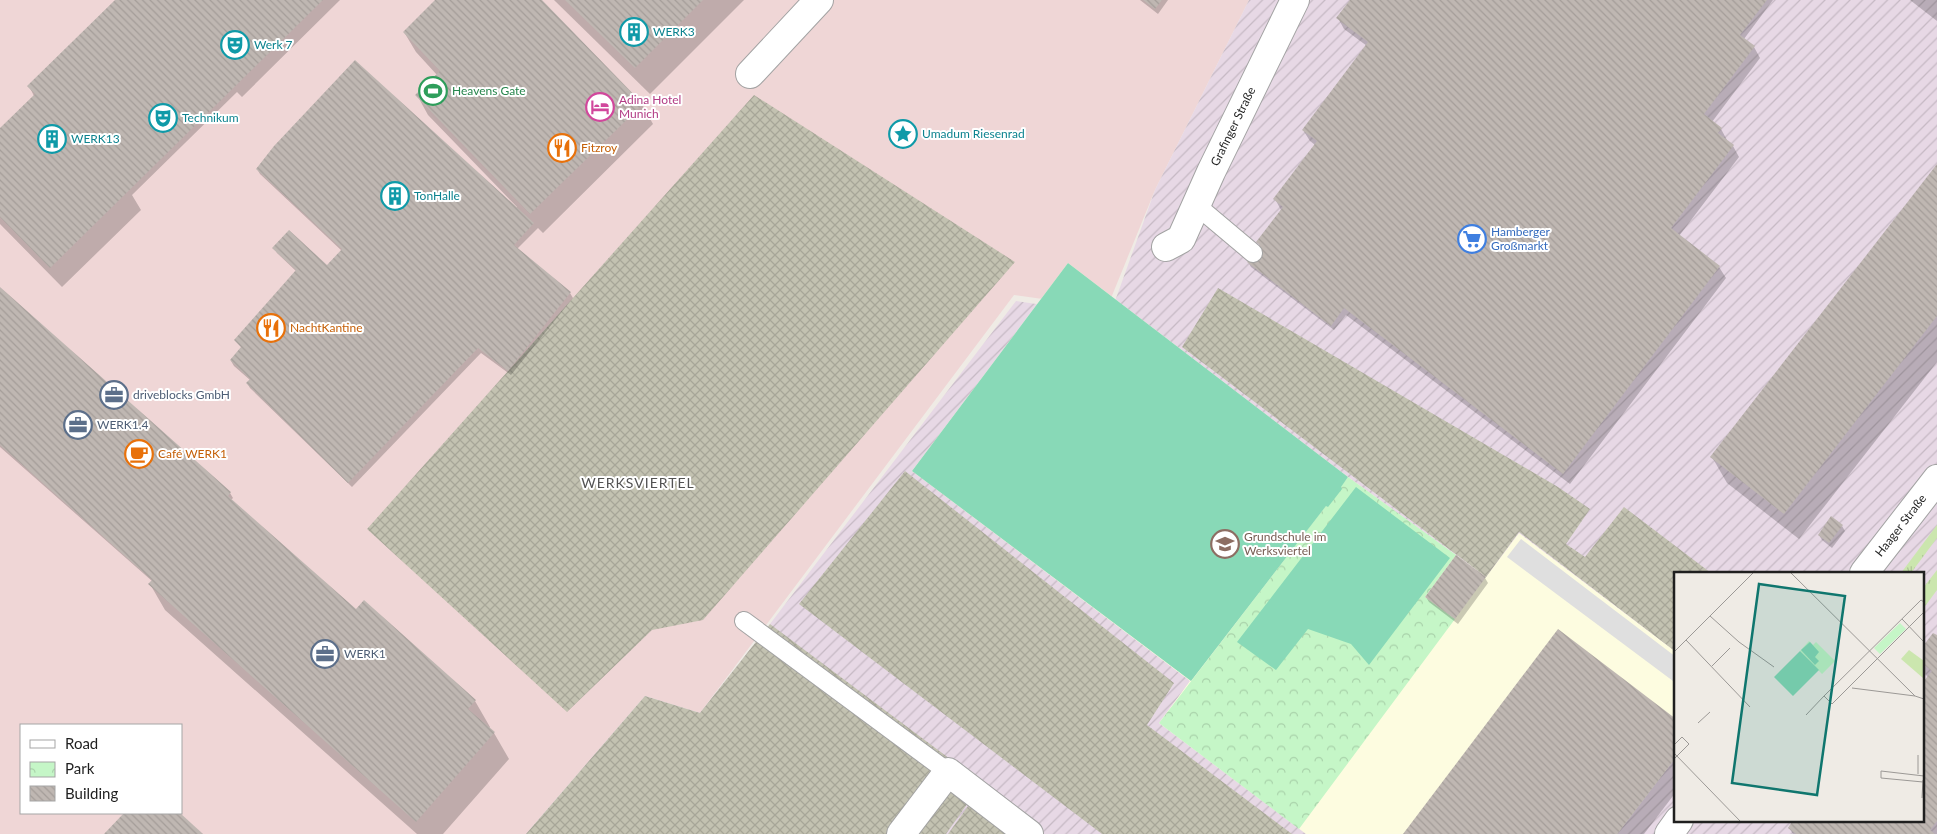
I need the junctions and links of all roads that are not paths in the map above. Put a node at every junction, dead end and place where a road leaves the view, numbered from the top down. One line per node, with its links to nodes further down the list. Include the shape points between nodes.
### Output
1 (819, 0): 3 (street)
2 (1295, 0): 4 (street, Grafinger Straße)
3 (750, 74)
4 (1196, 205): 5 (street, Grafinger Straße, via 1181,239); 6 (lane)
5 (1166, 247)
6 (1254, 253)
7 (1937, 479): 8 (street, Haager Straße)
8 (1865, 572)
9 (744, 621): 10 (lane)
10 (948, 772): 12 (street); 13 (street)
11 (1678, 822): 14 (street)
12 (901, 834)
13 (1029, 834)
14 (1669, 834)

